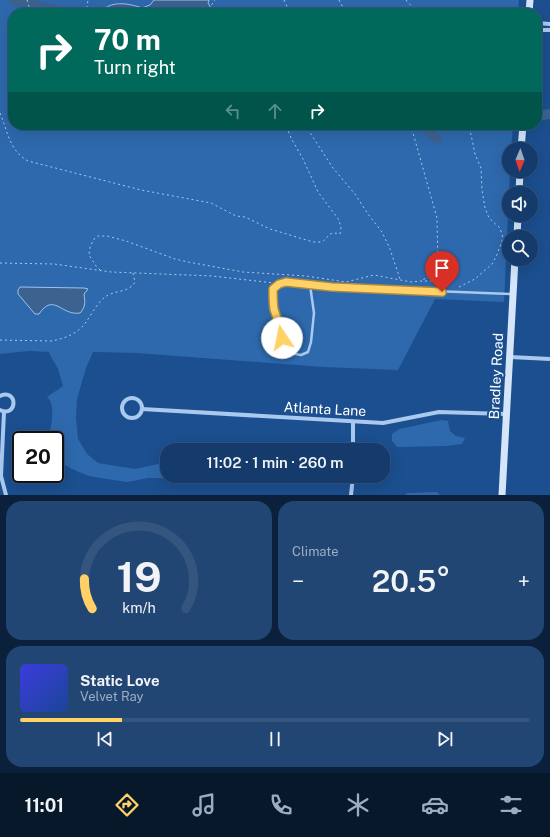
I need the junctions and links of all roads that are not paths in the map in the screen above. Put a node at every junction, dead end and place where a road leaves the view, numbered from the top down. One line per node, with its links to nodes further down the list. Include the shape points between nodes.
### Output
1 (523, 130): 2 (street)
2 (522, 142)
3 (515, 266): 5 (street, Bradley Road)
4 (310, 285): 4 (lane, via 286,282 273,289 274,308 281,328 284,352 301,355 308,352 314,313); 5 (lane)
5 (513, 294): 6 (street, Bradley Road)
6 (510, 357): 7 (street); 11 (street, Bradley Road)
7 (550, 359)
8 (0, 396): 10 (street, via 6,394 14,400 11,410)
9 (142, 409): 9 (street, Atlanta Lane, via 139,402 132,398 125,400 122,407 124,414 131,418 138,415); 12 (street, Atlanta Lane)
10 (2, 411): 15 (street, via 1,476)
11 (506, 414): 12 (street, Atlanta Lane, via 439,412 383,423); 17 (street, Bradley Road)
12 (353, 422): 13 (street)
13 (353, 443)
14 (352, 483): 16 (street)
15 (6, 495)
16 (350, 495)
17 (502, 495)

